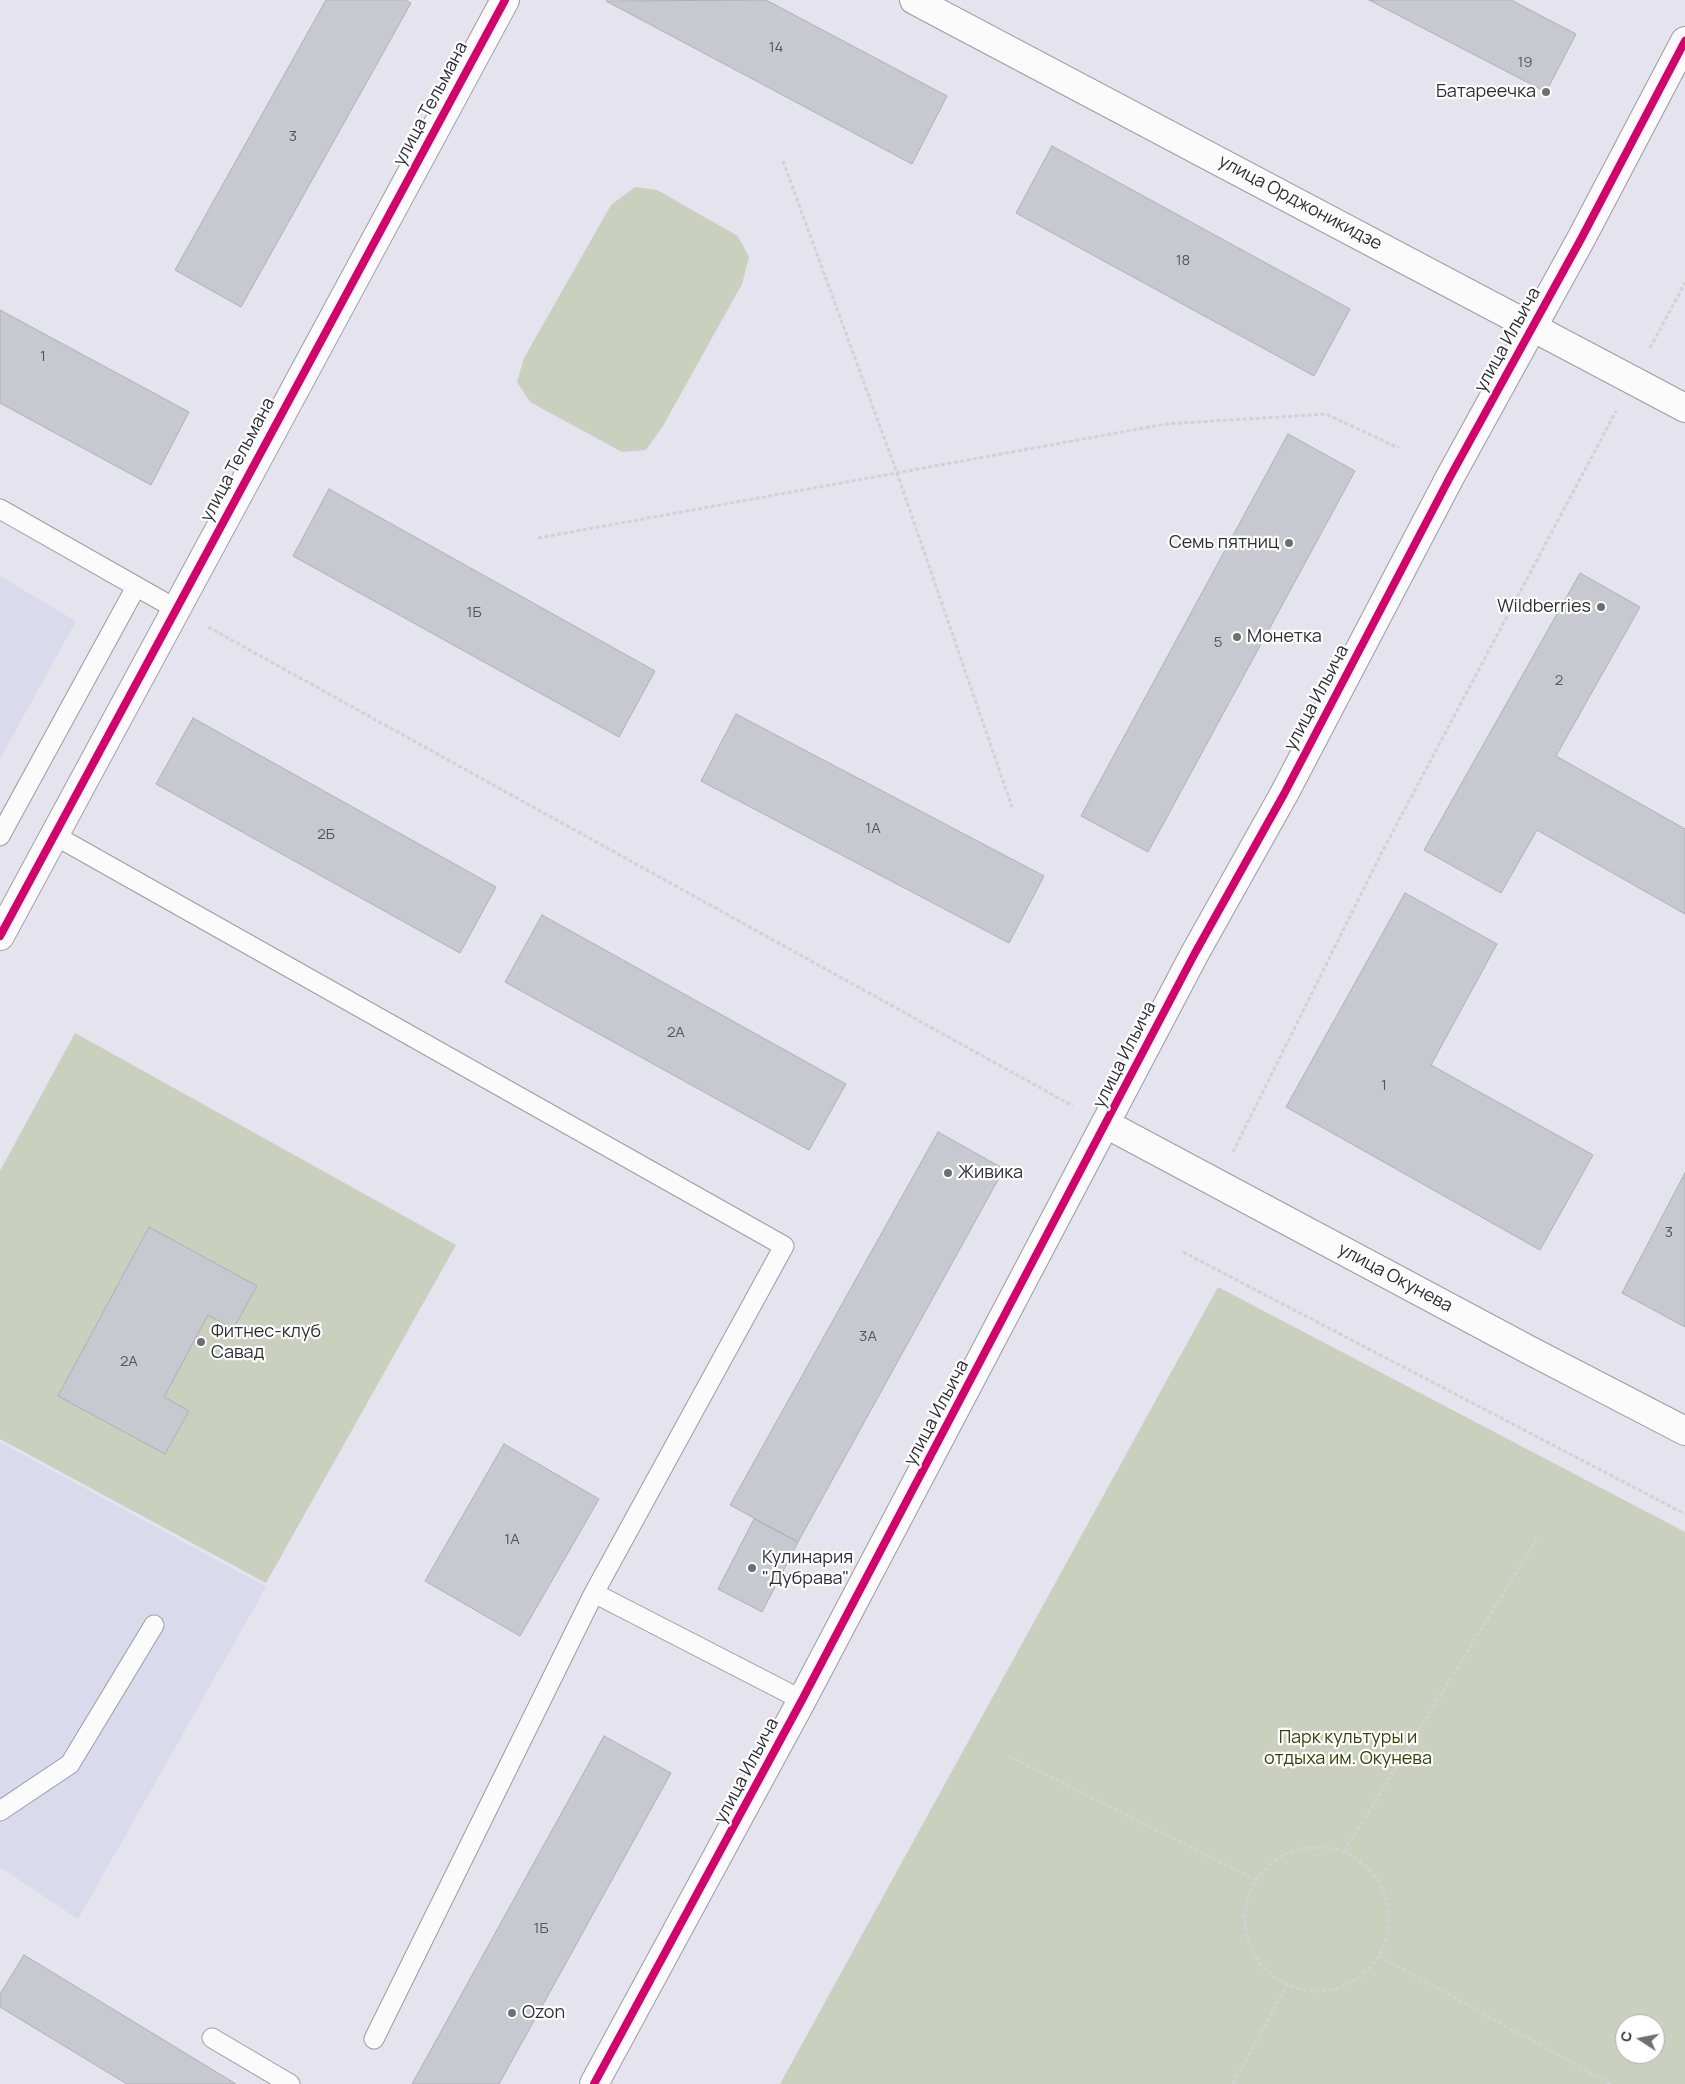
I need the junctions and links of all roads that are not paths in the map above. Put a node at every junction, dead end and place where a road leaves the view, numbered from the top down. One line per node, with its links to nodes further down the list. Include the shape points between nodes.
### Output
1 (505, 0): 8 (street, улица Тельмана)
2 (914, 0): 4 (street, улица Орджоникидзе)
3 (1685, 40): 4 (street, улица Ильича)
4 (1532, 326): 5 (street, улица Орджоникидзе); 12 (street, улица Ильича)
5 (1685, 408)
6 (0, 509): 7 (lane)
7 (136, 586): 8 (lane); 10 (lane)
8 (176, 609): 9 (street, улица Тельмана)
9 (54, 835): 11 (street, улица Тельмана); 14 (lane, via 784,1246)
10 (0, 836)
11 (0, 936)
12 (1106, 1124): 13 (street, улица Окунева); 16 (street, улица Ильича)
13 (1685, 1431)
14 (594, 1593): 16 (lane); 19 (lane)
15 (154, 1625): 17 (lane, via 70,1764)
16 (802, 1700): 21 (street, улица Ильича)
17 (0, 1811)
18 (212, 2038): 20 (lane)
19 (374, 2039)
20 (290, 2084)
21 (594, 2084)

